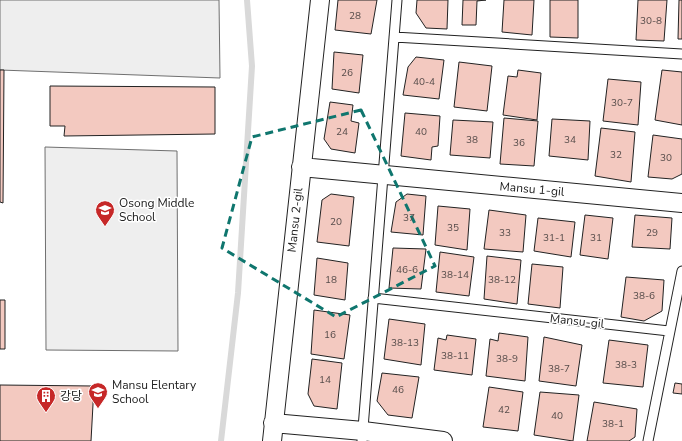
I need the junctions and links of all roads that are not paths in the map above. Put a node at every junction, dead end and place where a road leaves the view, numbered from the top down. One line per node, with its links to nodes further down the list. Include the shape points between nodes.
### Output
1 (320, 0): 5 (street, Mansu 2-gil)
2 (397, 0): 3 (lane)
3 (394, 37): 4 (lane); 6 (lane)
4 (682, 54)
5 (301, 167): 6 (street, Mansu 1-gil); 11 (street, Mansu 2-gil)
6 (383, 175): 7 (street, Mansu 1-gil); 9 (lane)
7 (682, 203)
8 (682, 272): 10 (lane)
9 (373, 298): 10 (lane, Mansu-gil); 12 (lane)
10 (669, 331): 15 (lane)
11 (273, 423): 12 (street); 13 (street, Mansu 2-gil)
12 (363, 436): 14 (street)
13 (272, 441)
14 (442, 441)
15 (648, 441)

